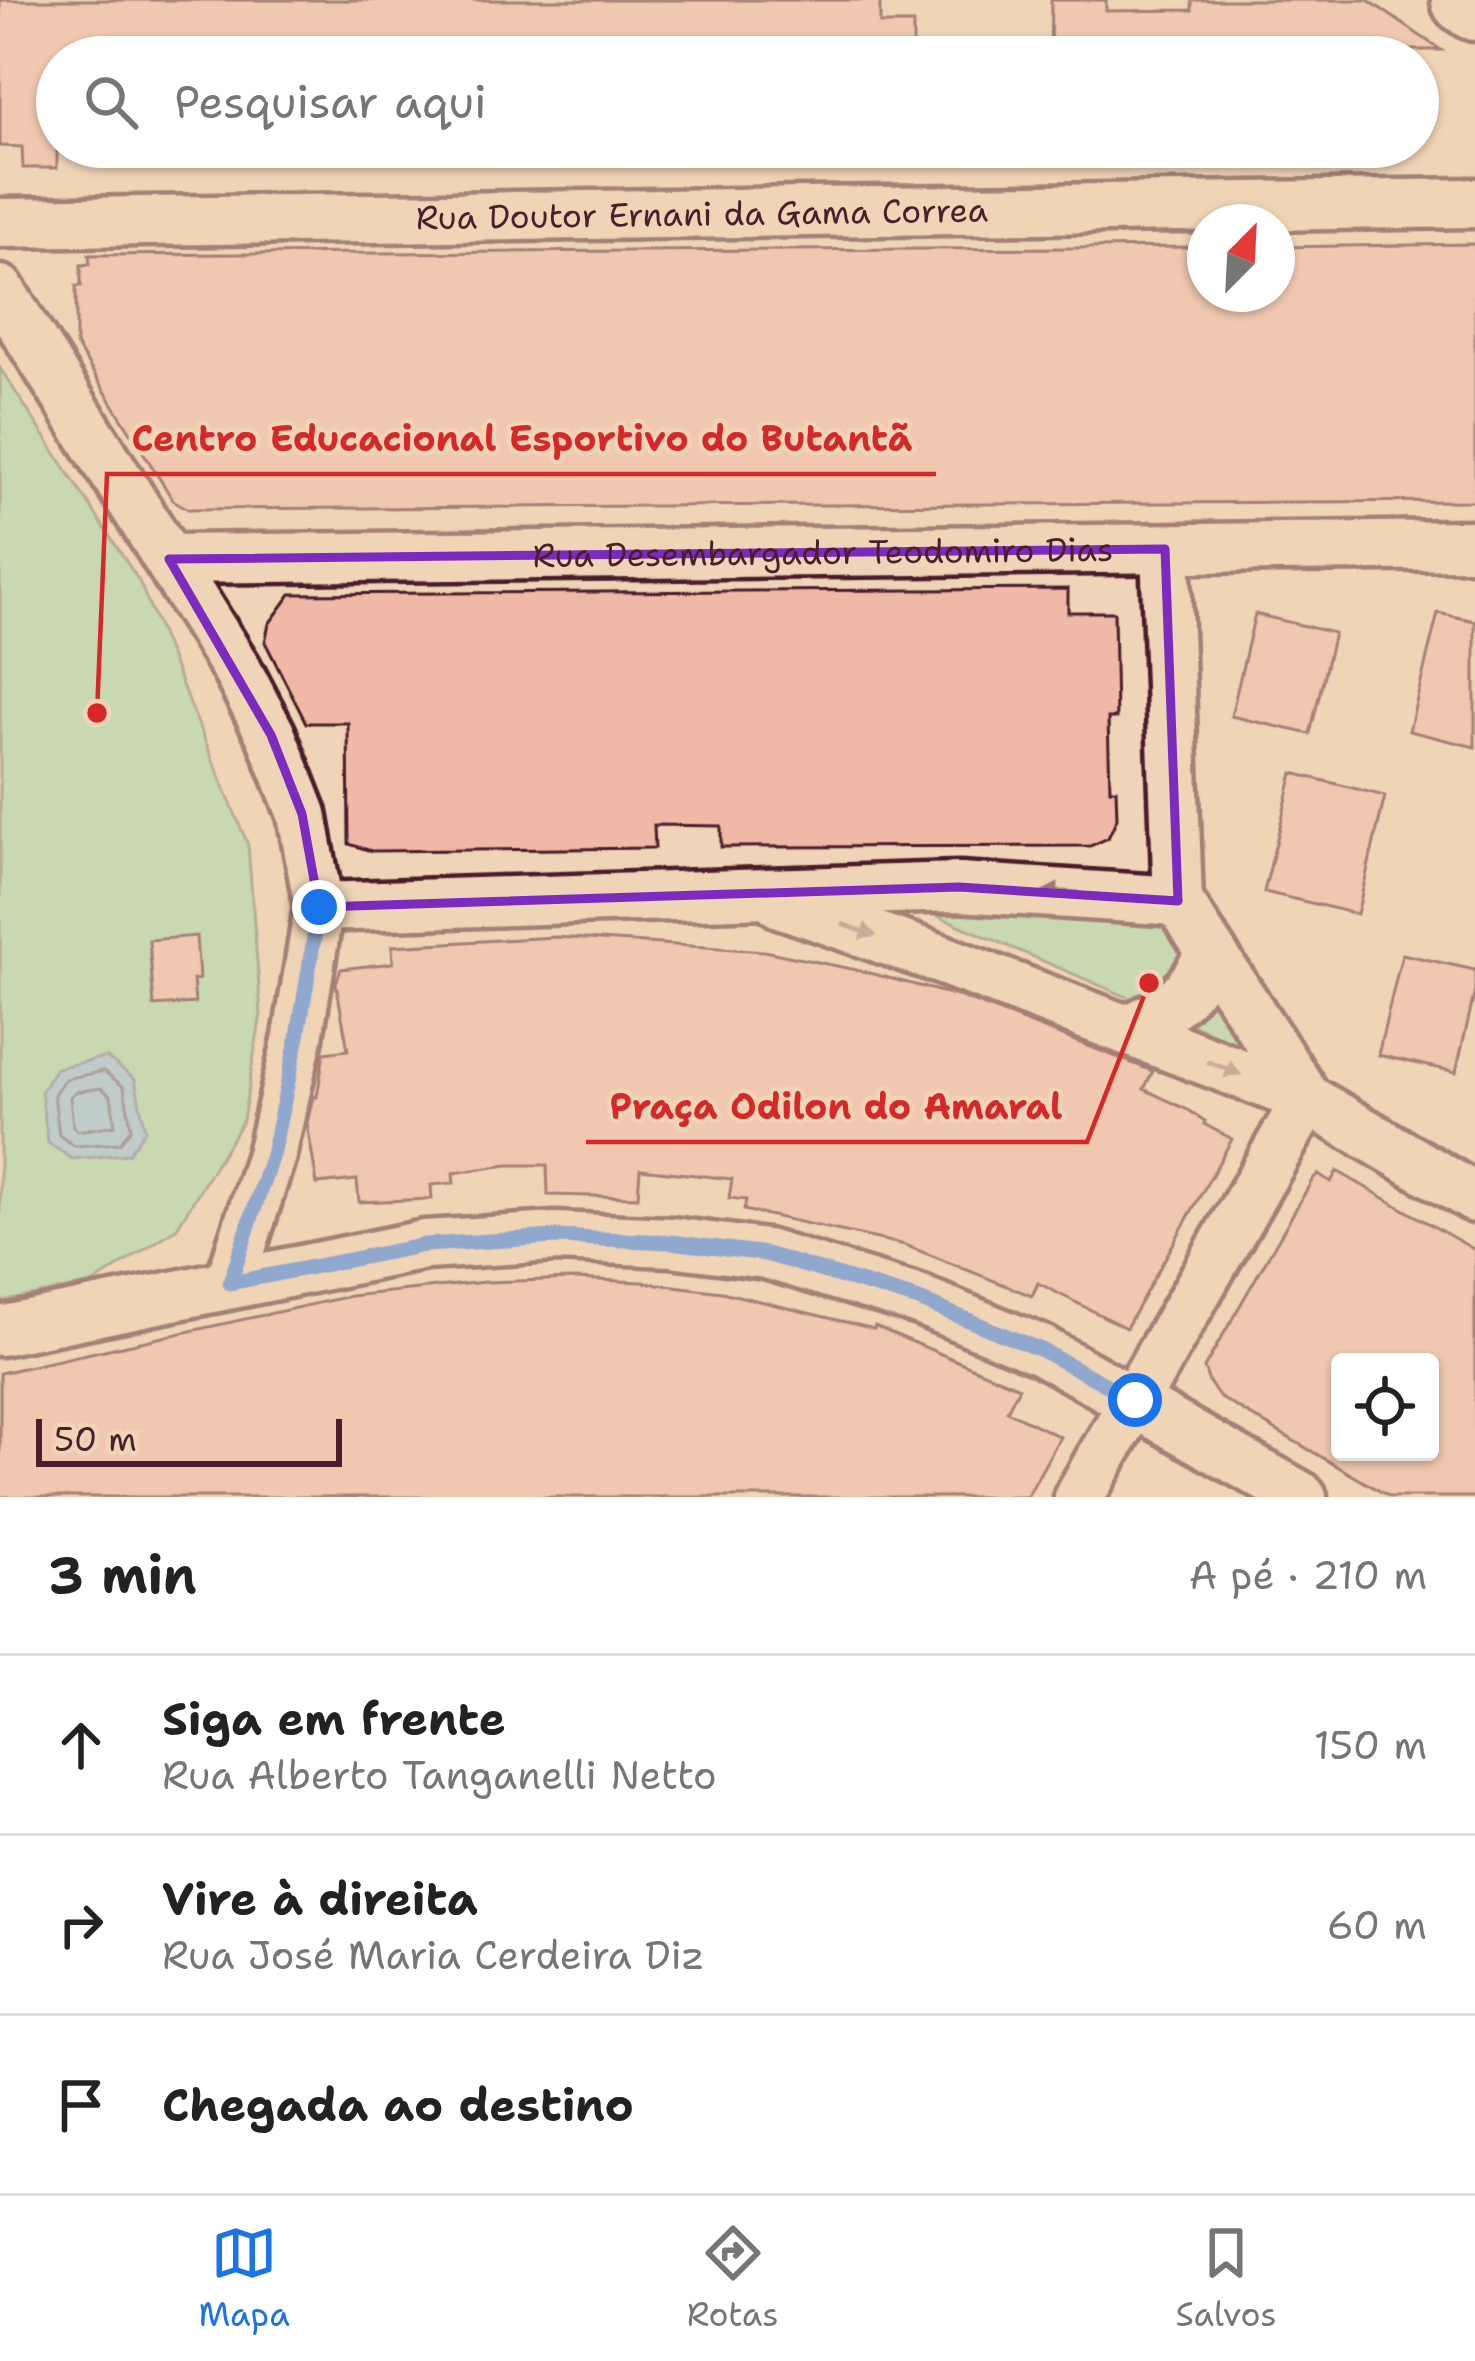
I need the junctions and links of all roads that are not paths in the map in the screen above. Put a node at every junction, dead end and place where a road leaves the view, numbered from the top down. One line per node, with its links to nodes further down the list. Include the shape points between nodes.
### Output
1 (1465, 0): 2 (street)
2 (1475, 7)
3 (1475, 190): 4 (street, Rua Doutor Ernani da Gama Correa)
4 (1404, 202): 5 (street, Rua Doutor Ernani da Gama Correa); 6 (street, Rua Doutor Ernani da Gama Correa)
5 (1475, 203)
6 (0, 223)
7 (0, 290): 10 (street)
8 (1475, 545): 9 (street, Rua Desembargador Teodomiro Dias)
9 (1165, 549): 10 (street, Rua Desembargador Teodomiro Dias); 13 (street)
10 (169, 559): 14 (street, via 271,735 302,814)
11 (959, 887): 12 (street); 13 (street, one-way to 11); 16 (street, via 934,925)
12 (749, 892): 14 (street); 16 (street, one-way to 16)
13 (1178, 902): 15 (street)
14 (319, 907): 20 (street, via 272,1155)
15 (1210, 952): 17 (street, via 1190,990); 18 (street)
16 (935, 957): 17 (street)
17 (1126, 1030): 18 (street, one-way to 18)
18 (1307, 1099): 19 (street); 22 (street)
19 (1475, 1198)
20 (230, 1283): 21 (street); 22 (street, via 425,1245 555,1237 766,1254 919,1300)
21 (0, 1331)
22 (1135, 1400): 23 (street); 24 (street)
23 (1079, 1497)
24 (1302, 1497)

